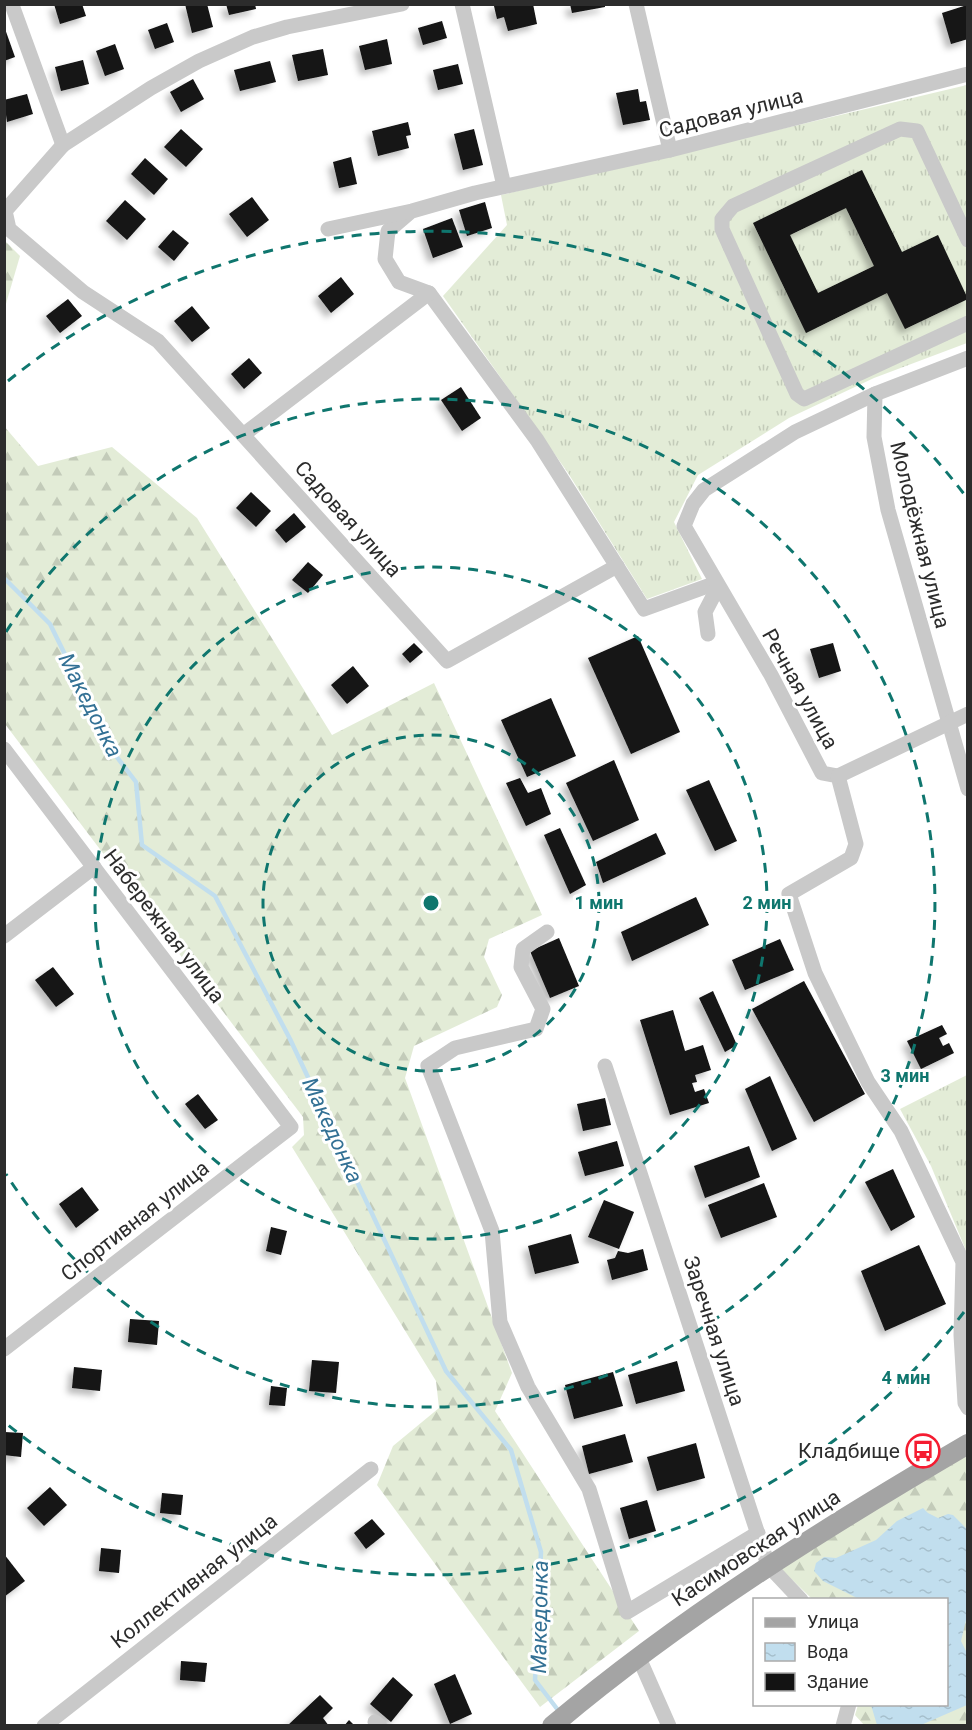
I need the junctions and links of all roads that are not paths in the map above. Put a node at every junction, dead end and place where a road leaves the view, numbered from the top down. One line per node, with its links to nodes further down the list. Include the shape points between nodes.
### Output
1 (12, 4): 7 (street)
2 (402, 4): 5 (street)
3 (462, 4): 9 (street)
4 (636, 4): 8 (street)
5 (368, 8): 7 (street, via 253,37 199,61)
6 (968, 75): 8 (street, Садовая улица)
7 (63, 145): 10 (street)
8 (669, 150): 9 (street, Садовая улица)
9 (504, 186): 11 (street, Садовая улица)
10 (5, 211): 18 (street, via 9,229 83,292 158,341)
11 (412, 211): 12 (street, Садовая улица); 14 (street, via 388,231 385,259 399,282)
12 (327, 229)
13 (968, 240): 15 (street, via 917,131 900,129 733,206 722,219 726,239 797,394 804,399)
14 (429, 293): 18 (street); 19 (street, via 537,440)
15 (968, 322)
16 (968, 358): 17 (street)
17 (875, 394): 20 (street, Речная улица, via 795,432 704,490 684,526); 23 (street, Молодёжная улица, via 874,437 888,510)
18 (243, 435): 19 (street, Садовая улица, via 447,661)
19 (617, 566): 20 (street, via 644,609)
20 (717, 585): 21 (street, via 705,612); 25 (street, Речная улица, via 771,675 822,773)
21 (708, 634)
22 (968, 714): 23 (street)
23 (948, 723): 25 (street); 26 (street, Молодёжная улица)
24 (4, 749): 27 (street, Набережная улица)
25 (838, 776): 33 (street, Речная улица, via 856,844 851,858 789,894 815,973 868,1082 901,1131 963,1262 961,1335)
26 (968, 789)
27 (94, 867): 29 (street); 31 (street, Набережная улица)
28 (547, 932): 36 (street, via 523,950 521,967 543,1009 536,1029 455,1048 428,1066 492,1230 500,1322 528,1387 589,1489 627,1612)
29 (4, 936)
30 (606, 1066): 36 (street, Заречная улица)
31 (291, 1127): 32 (street, Спортивная улица)
32 (4, 1349)
33 (968, 1408)
34 (968, 1444): 37 (main road, Касимовская улица)
35 (370, 1469): 41 (street, Коллективная улица)
36 (758, 1533): 37 (street, Заречная улица)
37 (768, 1565): 38 (street, Заречная улица); 39 (main road, Касимовская улица)
38 (800, 1598)
39 (639, 1658): 42 (main road, Касимовская улица); 43 (street)
40 (848, 1706): 44 (street)
41 (44, 1725)
42 (552, 1725)
43 (669, 1725)
44 (843, 1725)

